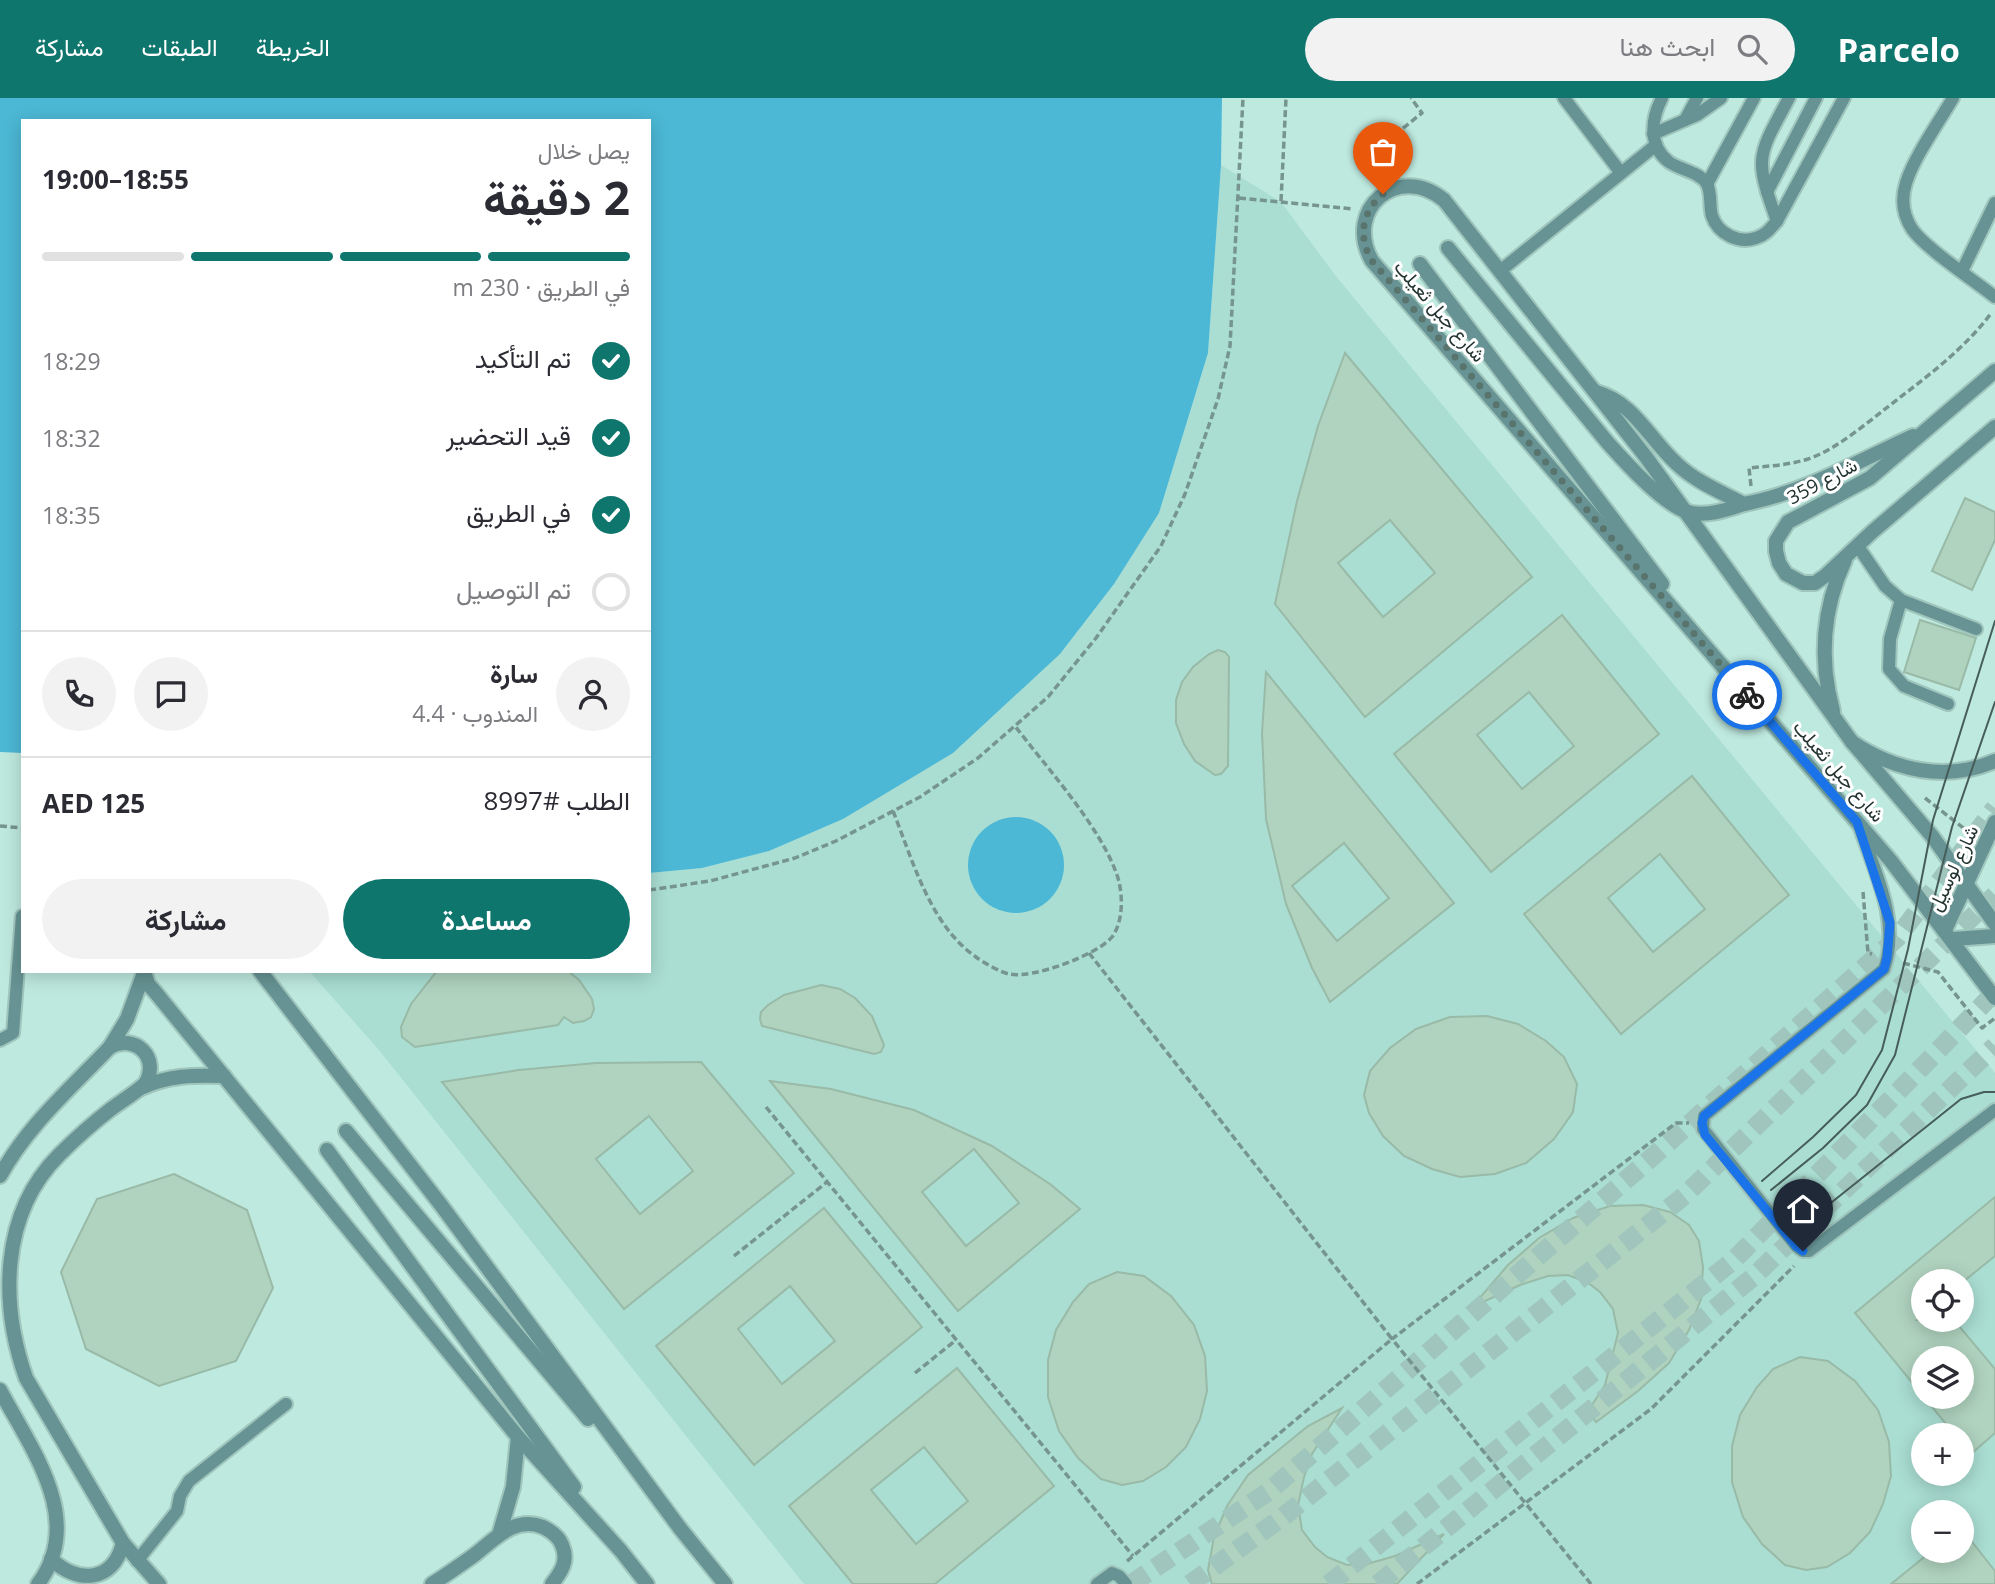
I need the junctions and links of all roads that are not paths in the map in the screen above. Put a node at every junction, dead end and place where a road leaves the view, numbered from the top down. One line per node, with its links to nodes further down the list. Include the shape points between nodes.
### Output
1 (1564, 98): 12 (lane)
2 (1662, 98): 11 (lane, via 1654,118)
3 (1697, 98): 10 (lane)
4 (1721, 98): 10 (lane)
5 (1754, 98): 13 (lane)
6 (1789, 98): 14 (lane, via 1762,149 1760,163)
7 (1816, 98): 14 (lane)
8 (1844, 98): 16 (lane)
9 (1953, 98): 20 (lane, via 1910,173 1903,198 1913,230)
10 (1685, 120): 11 (lane)
11 (1655, 139): 12 (lane); 13 (lane, via 1669,162)
12 (1621, 173): 19 (lane)
13 (1707, 184): 16 (lane, via 1712,217 1730,237 1757,238)
14 (1767, 192): 16 (lane)
15 (1995, 203): 20 (lane)
16 (1777, 220)
17 (1448, 248): 27 (street, via 1631,469)
18 (1420, 264): 31 (street)
19 (1500, 271): 23 (street, شارع جبل ثعيلب); 31 (street, شارع جبل ثعيلب, via 1444,200 1426,188 1404,186 1383,194 1369,210 1363,242 1372,261)
20 (1962, 271): 21 (lane)
21 (1995, 297)
22 (1995, 370): 24 (street, شارع 359)
23 (1595, 391): 26 (street, via 1632,411 1692,476); 27 (street, شارع جبل ثعيلب)
24 (1930, 427): 26 (street, via 1822,479); 28 (street, شارع 359, via 1870,478 1788,522 1776,541 1779,563 1786,574 1803,583 1815,583)
25 (1995, 427): 28 (street, شارع 359)
26 (1748, 503): 27 (street, via 1706,513)
27 (1686, 512): 33 (street, شارع جبل ثعيلب)
28 (1853, 549): 29 (lane); 33 (street, via 1833,593 1825,634 1825,677)
29 (1901, 600): 30 (lane); 32 (lane, via 1890,639 1889,669 1904,686)
30 (1976, 629)
31 (1742, 690): 36 (street, شارع جبل ثعيلب)
32 (1948, 704)
33 (1835, 719): 34 (street, شارع جبل ثعيلب)
34 (1853, 742): 35 (street, via 1888,763 1928,772 1969,769); 38 (street, شارع جبل ثعيلب)
35 (1995, 761)
36 (1857, 822): 41 (street, شارع جبل ثعيلب); 51 (lane, via 1890,923 1884,969 1704,1116 1705,1135 1796,1246 1809,1251)
37 (1995, 822): 38 (street, شارع لوسيل)
38 (1967, 884): 39 (street, شارع جبل ثعيلب); 41 (street, شارع لوسيل)
39 (1995, 924)
40 (21, 929): 47 (lane, via 13,1033)
41 (1949, 934): 42 (street, شارع لوسيل); 46 (street, شارع جبل ثعيلب)
42 (1995, 936)
43 (144, 973): 48 (street, via 127,1019)
44 (144, 973): 49 (street, via 148,984)
45 (262, 973): 58 (street, via 441,1205)
46 (1995, 998)
47 (0, 1040)
48 (110, 1047): 50 (street, via 131,1043 148,1056 149,1077); 54 (street, via 31,1129)
49 (224, 1076): 50 (street, via 179,1075); 57 (street)
50 (140, 1089): 60 (street, via 76,1138 40,1176 17,1223 6,1275 9,1328 26,1378)
51 (1995, 1110)
52 (346, 1130): 58 (street)
53 (327, 1150): 61 (street)
54 (0, 1176)
55 (0, 1390): 62 (street, via 51,1488 57,1524)
56 (286, 1404): 63 (lane, via 189,1481 177,1511)
57 (518, 1437): 59 (street, via 513,1487); 61 (street)
58 (679, 1527): 69 (street)
59 (499, 1535): 66 (street); 67 (street, via 524,1524 550,1531 566,1556)
60 (124, 1543): 62 (street, via 112,1566 89,1577 65,1572); 63 (street)
61 (621, 1551): 68 (street)
62 (51, 1559): 64 (street)
63 (137, 1561): 65 (street)
64 (37, 1584)
65 (159, 1584)
66 (432, 1584)
67 (552, 1584)
68 (646, 1584)
69 (724, 1584)
70 (1097, 1584): 71 (lane, via 1112,1573)
71 (1126, 1584)

